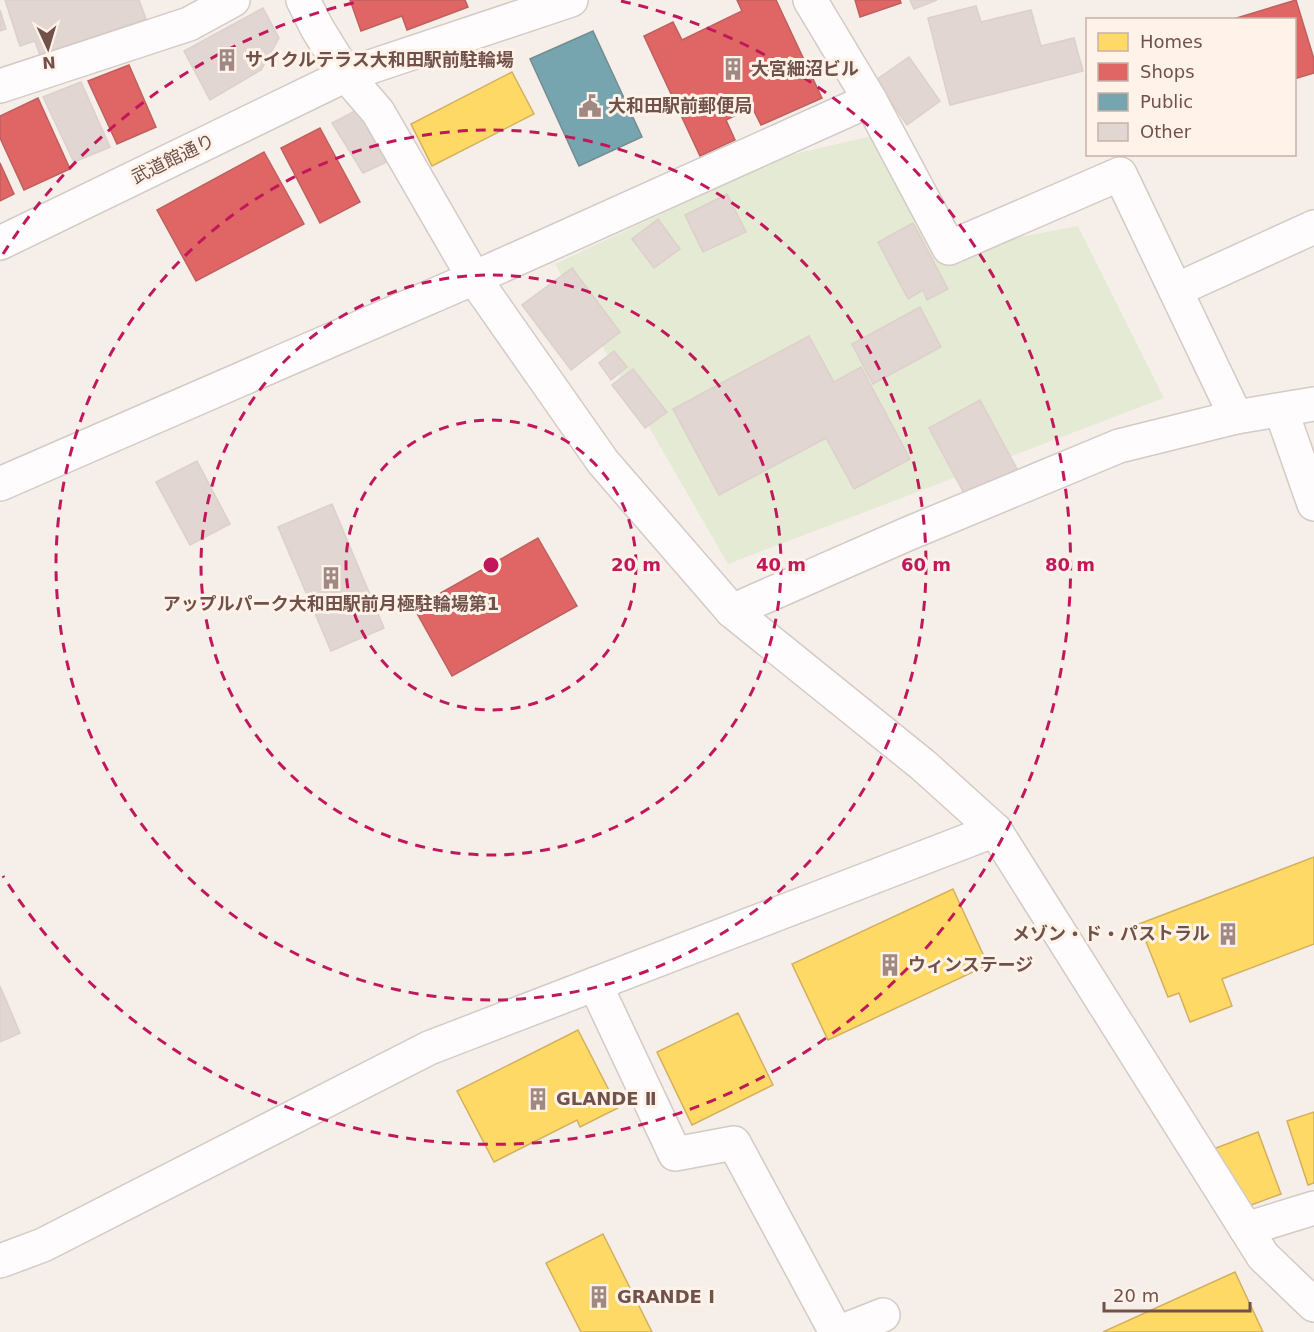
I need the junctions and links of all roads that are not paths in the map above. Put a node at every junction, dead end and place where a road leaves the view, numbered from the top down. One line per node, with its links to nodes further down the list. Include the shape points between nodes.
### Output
1 (233, 0): 6 (street, via 189,24)
2 (303, 0): 5 (street)
3 (571, 0): 5 (street, 武道館通り)
4 (810, 0): 7 (street)
5 (346, 75): 9 (street, 武道館通り); 10 (street, via 378,112)
6 (0, 87)
7 (870, 100): 10 (street); 11 (street, via 949,248 1120,174)
8 (1314, 227): 11 (street)
9 (0, 243)
10 (474, 278): 15 (street); 17 (street, via 603,462)
11 (1176, 290): 14 (street)
12 (1314, 404): 13 (street)
13 (1281, 410): 14 (street); 16 (street)
14 (1236, 417): 17 (street, via 1119,446)
15 (0, 484)
16 (1314, 504)
17 (732, 611): 18 (street, via 923,765)
18 (995, 830): 19 (street); 21 (street)
19 (595, 984): 22 (street, via 429,1047 43,1245); 25 (street, via 675,1154 734,1143)
20 (1314, 1208): 21 (street)
21 (1246, 1229): 23 (street, via 1263,1256)
22 (0, 1261)
23 (1314, 1305)
24 (883, 1315): 25 (street)
25 (838, 1332)

